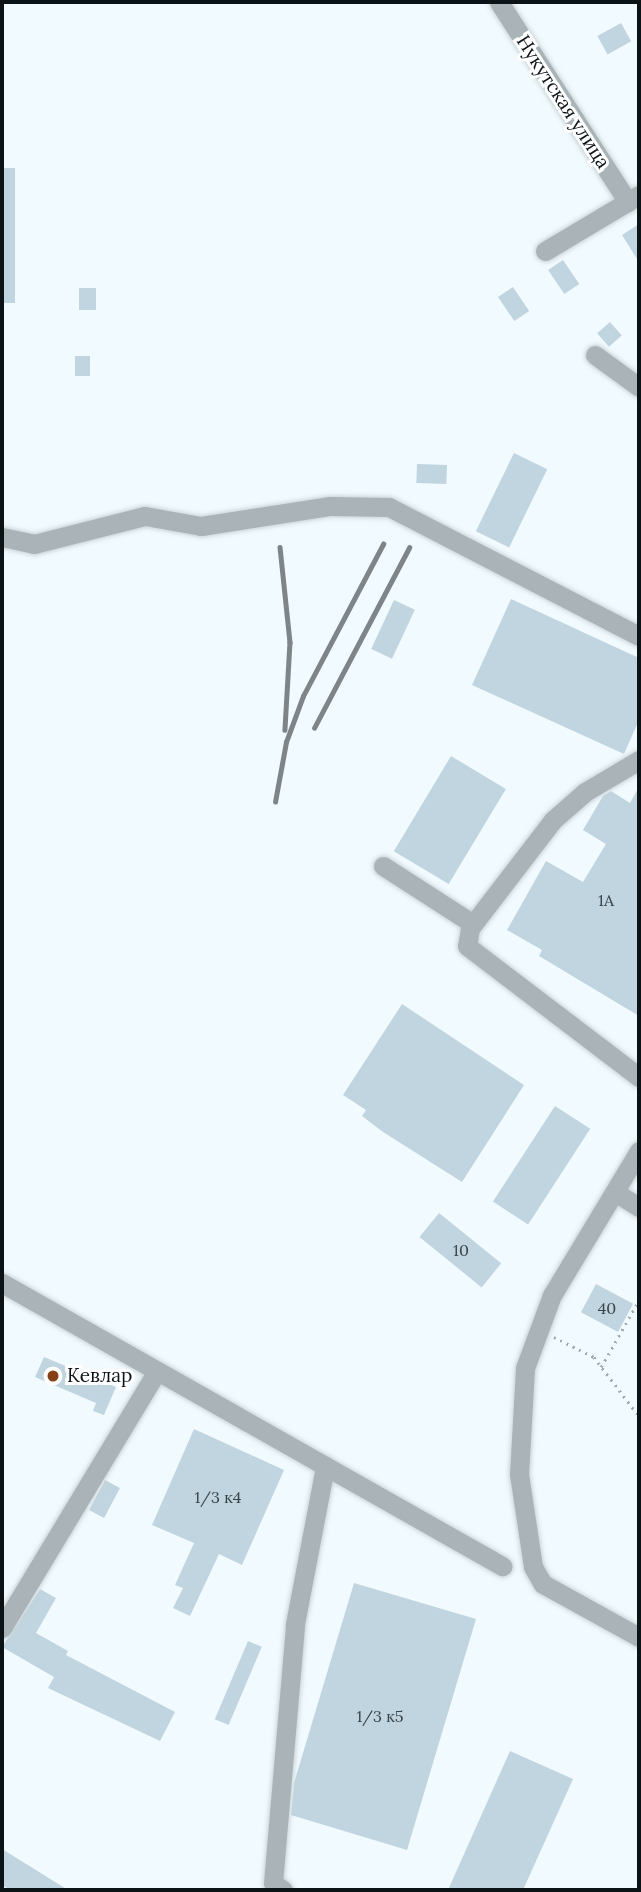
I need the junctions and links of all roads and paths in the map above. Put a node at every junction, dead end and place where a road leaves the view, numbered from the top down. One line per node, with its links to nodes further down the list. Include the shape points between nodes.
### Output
1 (499, 2): 2 (street, Нукутская улица)
2 (634, 199): 3 (street)
3 (545, 251)
4 (595, 355): 5 (street)
5 (639, 387)
6 (2, 537): 7 (street, via 34,544 145,516 201,526 330,506 389,507)
7 (639, 636)
8 (639, 760): 10 (street, via 585,792 553,820)
9 (383, 866): 10 (street)
10 (472, 924): 11 (street, via 467,936 471,951)
11 (638, 1074)
12 (639, 1151): 13 (street)
13 (618, 1194): 14 (street); 17 (street, via 552,1295)
14 (639, 1207)
15 (2, 1283): 19 (street)
16 (639, 1300): 18 (path)
17 (539, 1330): 18 (path, via 594,1356); 24 (street, via 525,1368 519,1474 533,1567 543,1584)
18 (601, 1367): 20 (path)
19 (157, 1371): 21 (street); 23 (street)
20 (639, 1416)
21 (325, 1466): 22 (street); 25 (street, via 295,1624 273,1883)
22 (502, 1566)
23 (2, 1628)
24 (639, 1637)
25 (283, 1890)

